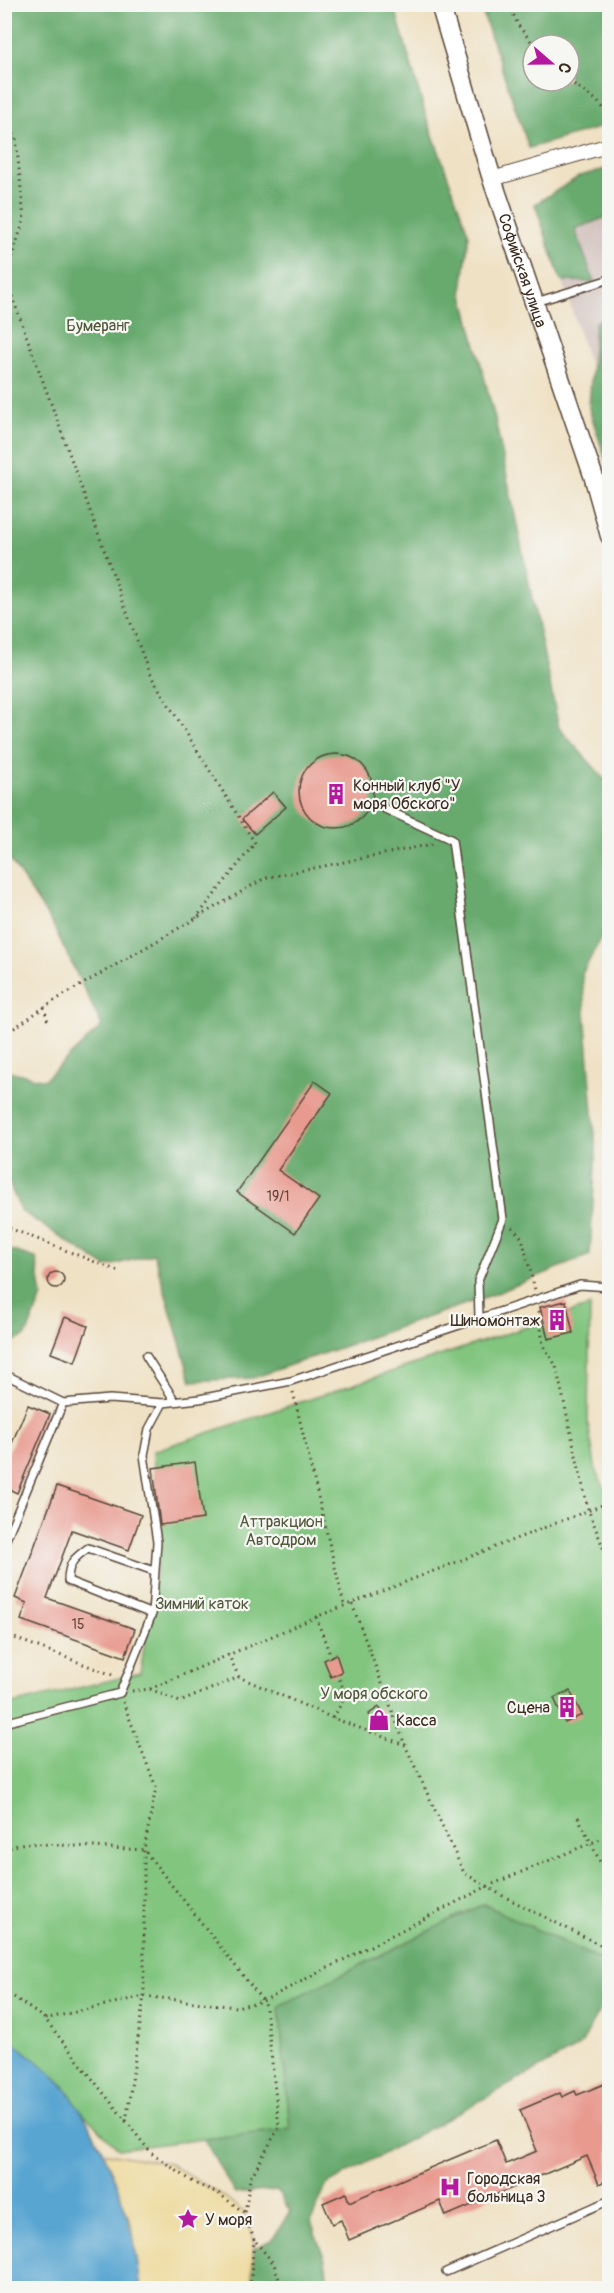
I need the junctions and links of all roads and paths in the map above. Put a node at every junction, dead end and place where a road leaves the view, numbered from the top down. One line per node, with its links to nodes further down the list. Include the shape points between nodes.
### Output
1 (440, 4): 8 (main road, Софийская улица)
2 (509, 4): 3 (path)
3 (524, 33)
4 (581, 89): 5 (path)
5 (609, 114)
6 (4, 118): 14 (path, via 16,138 24,220 5,277 149,673 255,843)
7 (609, 145): 8 (street)
8 (492, 179): 10 (main road, Софийская улица)
9 (609, 279): 10 (lane)
10 (534, 303): 11 (main road, Софийская улица, via 593,475)
11 (609, 536)
12 (385, 809): 13 (lane)
13 (453, 840): 14 (path, via 264,878); 18 (lane)
14 (196, 918): 15 (path)
15 (44, 1007): 16 (path); 17 (path)
16 (48, 1022)
17 (4, 1035)
18 (503, 1219): 22 (path, via 522,1238); 23 (lane, via 477,1281)
19 (4, 1226): 20 (path)
20 (118, 1271)
21 (609, 1287): 22 (lane, via 580,1285)
22 (537, 1297): 23 (lane); 31 (path, via 543,1345 556,1366)
23 (479, 1317): 26 (lane)
24 (146, 1356): 27 (lane)
25 (4, 1374): 28 (lane)
26 (291, 1381): 27 (lane); 36 (path)
27 (175, 1401): 29 (lane)
28 (63, 1403): 29 (lane, via 110,1399); 32 (lane)
29 (163, 1403): 34 (lane, via 149,1429 144,1455 157,1542)
30 (609, 1502): 31 (path)
31 (588, 1509): 33 (path); 35 (path)
32 (4, 1544)
33 (609, 1564)
34 (154, 1571): 37 (lane); 37 (lane, via 88,1548 72,1559 68,1569 68,1581)
35 (352, 1604): 36 (path); 49 (path)
36 (344, 1605): 38 (path)
37 (152, 1614): 44 (lane)
38 (316, 1617): 40 (path); 41 (path)
39 (4, 1634): 44 (path)
40 (227, 1653): 43 (path); 45 (path)
41 (331, 1657)
42 (337, 1674): 47 (path, via 346,1695)
43 (239, 1677): 45 (path, via 180,1702); 47 (path)
44 (125, 1680): 46 (lane)
45 (150, 1689): 46 (path)
46 (120, 1693): 48 (lane); 54 (path, via 156,1787)
47 (333, 1718): 49 (path)
48 (4, 1723)
49 (405, 1745): 56 (path, via 464,1873)
50 (578, 1817): 52 (path)
51 (609, 1835): 52 (path)
52 (591, 1843): 55 (path); 56 (path)
53 (4, 1849): 54 (path, via 25,1843)
54 (144, 1850): 59 (path); 60 (path)
55 (609, 1882)
56 (488, 1886): 57 (path); 60 (path)
57 (609, 1950)
58 (4, 1990): 61 (path)
59 (144, 1996): 60 (path, via 236,2007); 61 (path); 62 (path)
60 (263, 2001): 64 (path, via 279,2127 250,2179)
61 (45, 2019): 62 (path)
62 (126, 2122): 64 (path, via 151,2153)
63 (609, 2200): 66 (lane)
64 (245, 2213): 65 (path)
65 (254, 2240): 67 (path); 68 (path, via 274,2265)
66 (446, 2272)
67 (250, 2289)
68 (282, 2289)

